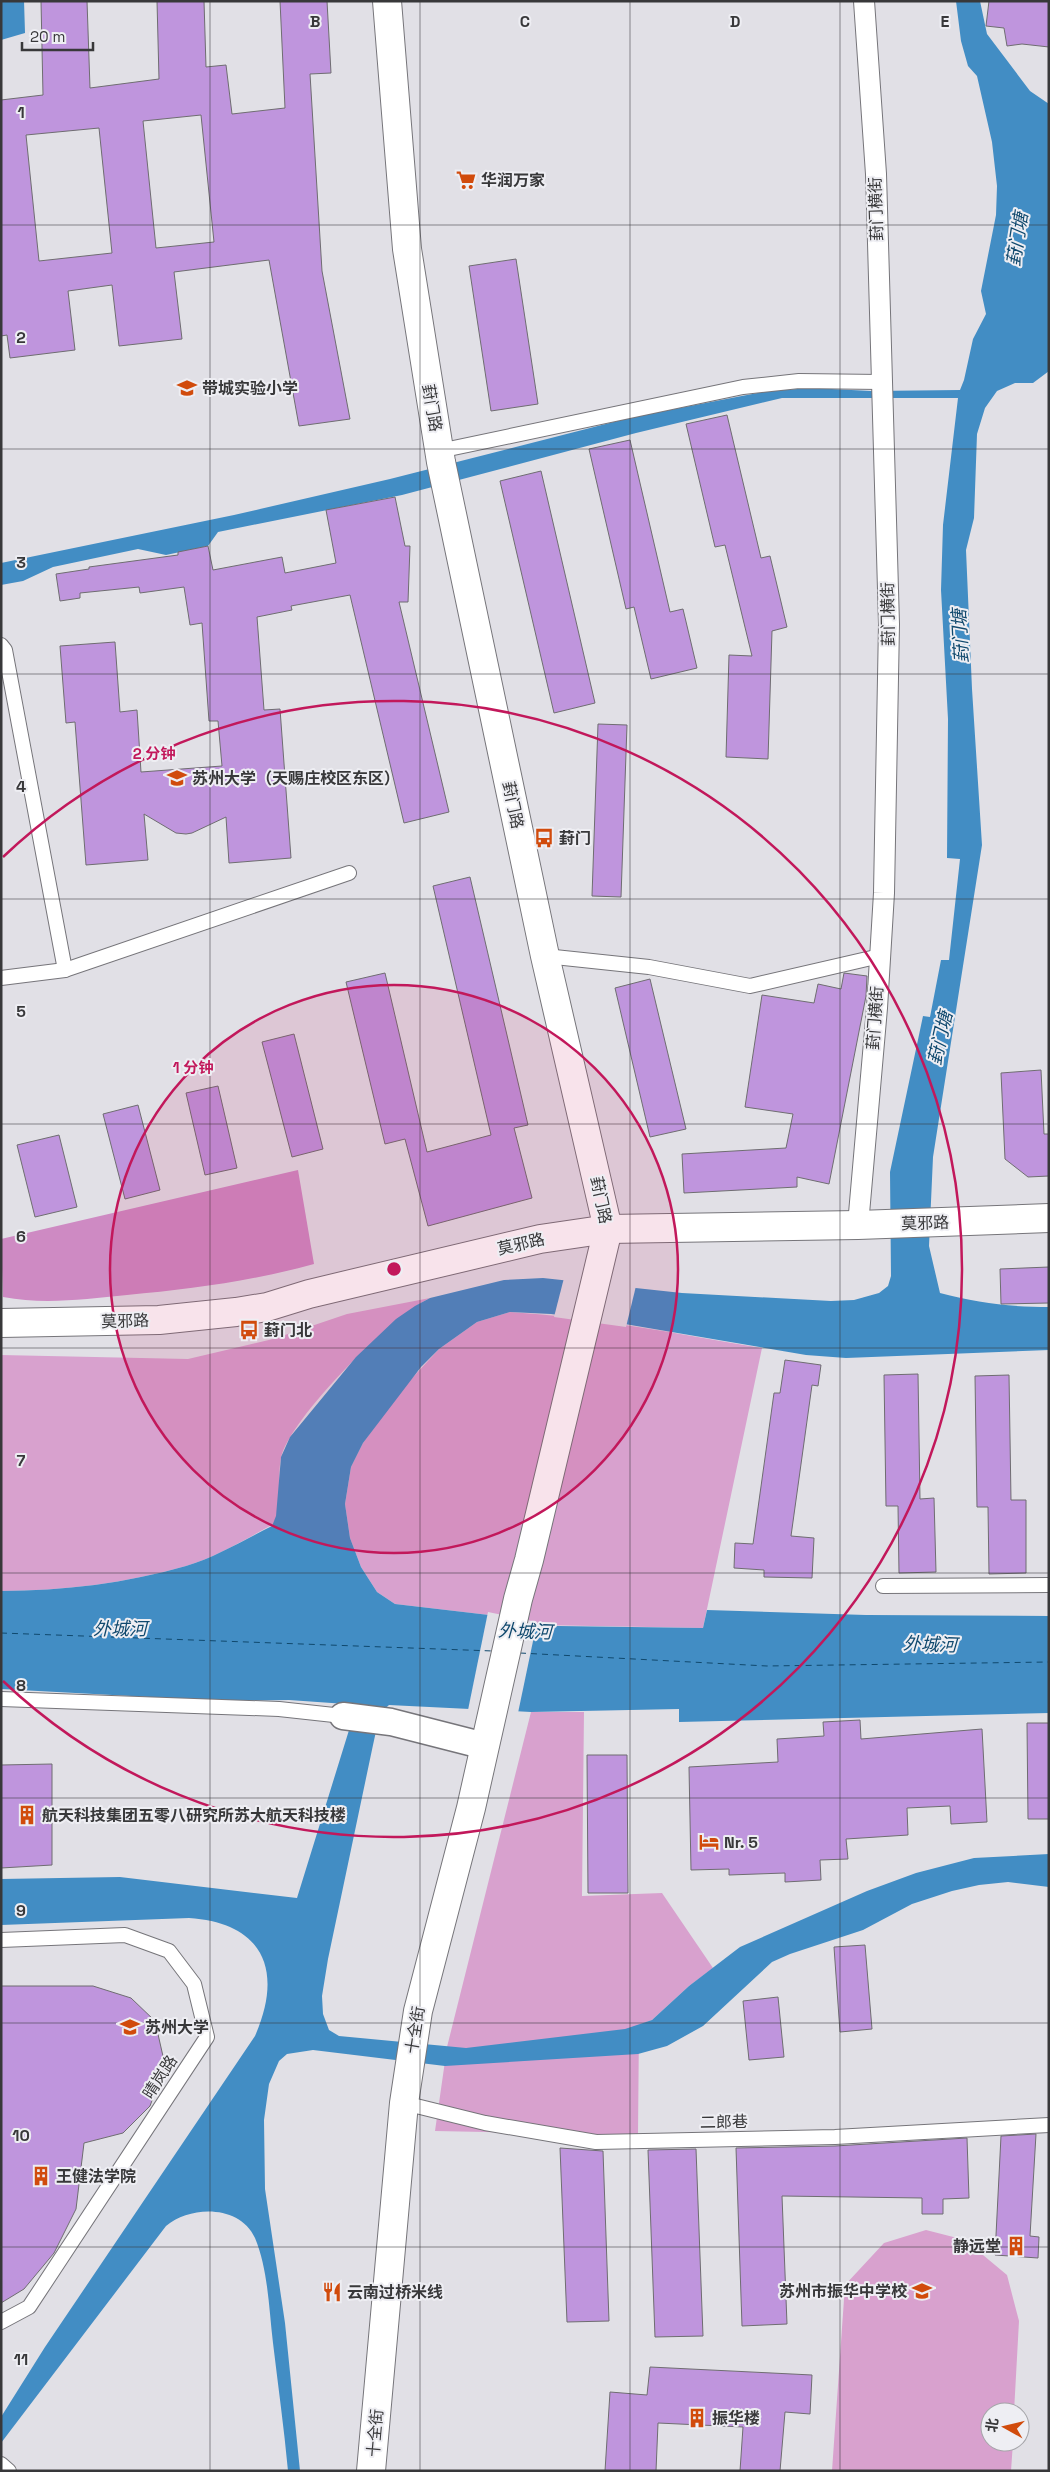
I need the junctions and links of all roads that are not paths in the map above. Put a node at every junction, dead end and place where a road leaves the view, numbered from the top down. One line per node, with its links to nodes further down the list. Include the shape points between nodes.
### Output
1 (387, 1): 4 (main road, 葑门路, via 407,249)
2 (864, 1): 3 (street, 葑门横街, via 876,174)
3 (881, 390): 4 (lane, via 799,381 743,387); 8 (street, 葑门横街, via 889,624)
4 (440, 457): 7 (main road, 葑门路)
5 (1, 645): 9 (lane, via 5,650)
6 (349, 873): 9 (lane)
7 (545, 956): 8 (lane, via 649,968 750,986); 13 (main road, 葑门路)
8 (880, 956): 12 (street, 葑门横街)
9 (66, 970): 10 (lane)
10 (1, 978)
11 (1049, 1218): 12 (main road, 莫邪路)
12 (867, 1225): 13 (main road, 莫邪路)
13 (608, 1229): 14 (main road, 莫邪路, via 540,1239 243,1311 159,1320); 17 (main road, 葑门路)
14 (1, 1322)
15 (1049, 1585): 16 (lane)
16 (883, 1586)
17 (518, 1598): 20 (main road, 十全街)
18 (1, 1699): 19 (lane, via 279,1709)
19 (343, 1716): 20 (street)
20 (487, 1738): 22 (main road, 十全街, via 422,1994)
21 (1, 1940): 24 (lane, 晴岚路, via 125,1935 169,1951 194,1984 207,2036 29,2307)
22 (404, 2103): 23 (lane, 二郎巷, via 485,2123 596,2142 835,2137); 27 (main road, 十全街)
23 (1049, 2125)
24 (1, 2322)
25 (1, 2464): 26 (lane)
26 (9, 2471)
27 (371, 2471)

